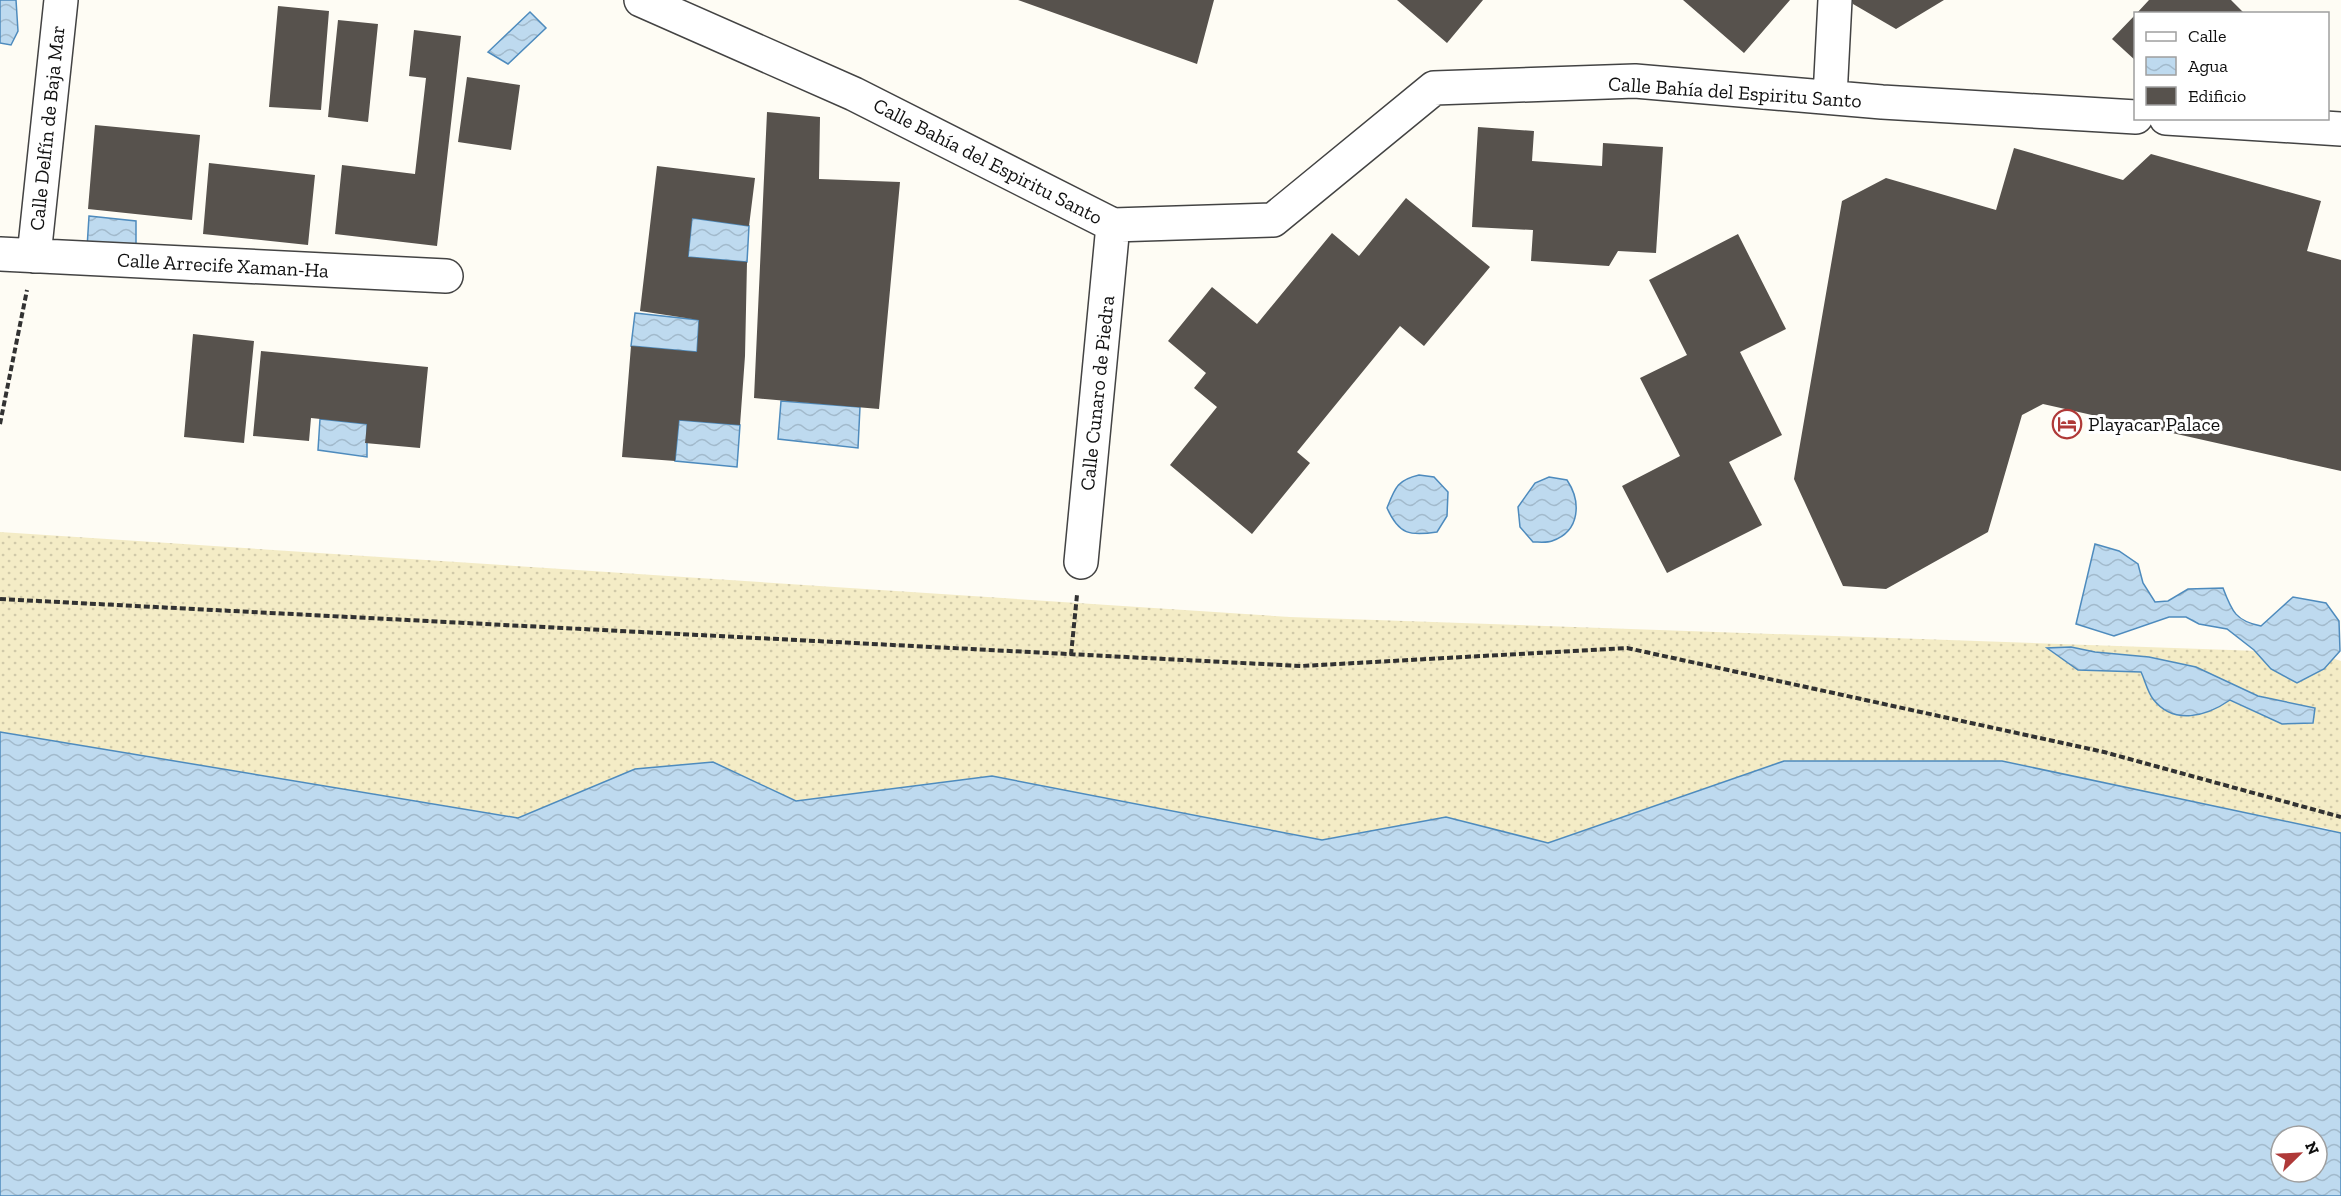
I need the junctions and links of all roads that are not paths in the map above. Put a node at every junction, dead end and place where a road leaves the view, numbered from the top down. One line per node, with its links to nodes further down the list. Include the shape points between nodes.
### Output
1 (61, 0): 10 (street, Calle Delfín de Baja Mar)
2 (640, 0): 8 (street, Calle Bahía del Espiritu Santo, via 854,94)
3 (1835, 0): 4 (street)
4 (1830, 97): 5 (street, Calle Bahía del Espiritu Santo); 8 (street, Calle Bahía del Espiritu Santo, via 1635,81 1434,88 1273,220)
5 (2134, 117)
6 (2198, 120): 7 (street)
7 (2341, 129)
8 (1113, 225): 12 (street, Calle Cunaro de Piedra)
9 (0, 254): 10 (street, Calle Arrecife Xaman-Ha)
10 (34, 256): 11 (street, Calle Arrecife Xaman-Ha)
11 (447, 276)
12 (1081, 562)

